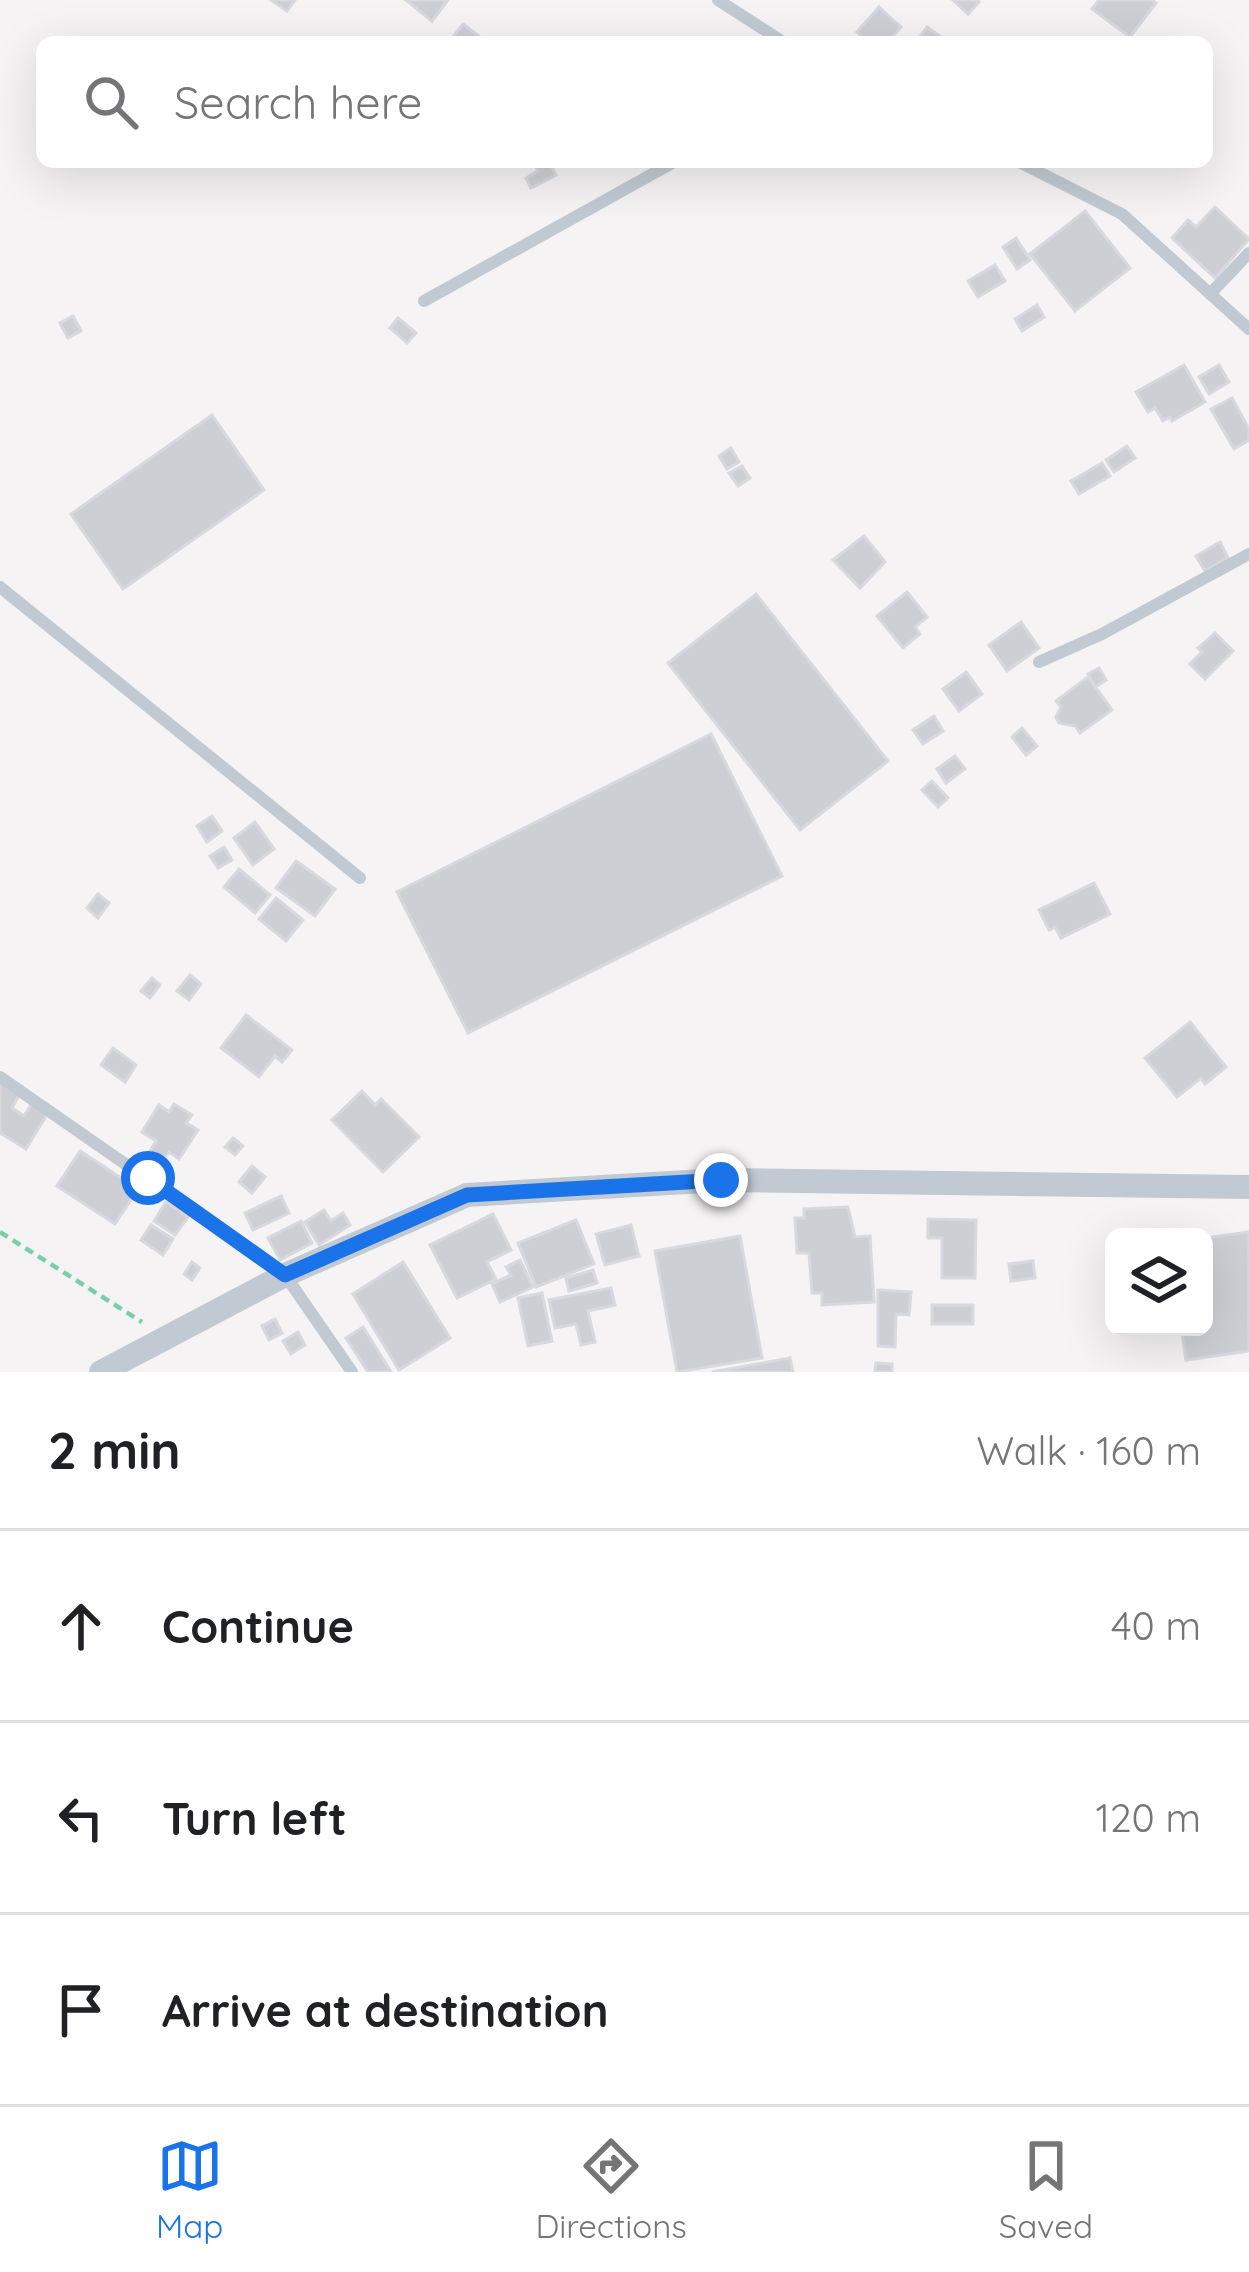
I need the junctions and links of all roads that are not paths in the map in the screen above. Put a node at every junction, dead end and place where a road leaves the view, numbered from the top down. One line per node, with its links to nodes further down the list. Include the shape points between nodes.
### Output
1 (718, 0): 2 (lane)
2 (774, 36)
3 (663, 168): 7 (lane)
4 (1031, 168): 6 (lane, via 1122,214)
5 (1249, 253): 6 (lane)
6 (1210, 293): 8 (lane)
7 (424, 301)
8 (1249, 329)
9 (1249, 554): 11 (lane)
10 (0, 587): 12 (lane)
11 (1039, 662)
12 (360, 878)
13 (0, 1078): 15 (lane)
14 (1249, 1187): 15 (street, via 721,1180 467,1195)
15 (285, 1275): 16 (street); 17 (lane)
16 (100, 1372)
17 (352, 1372)

